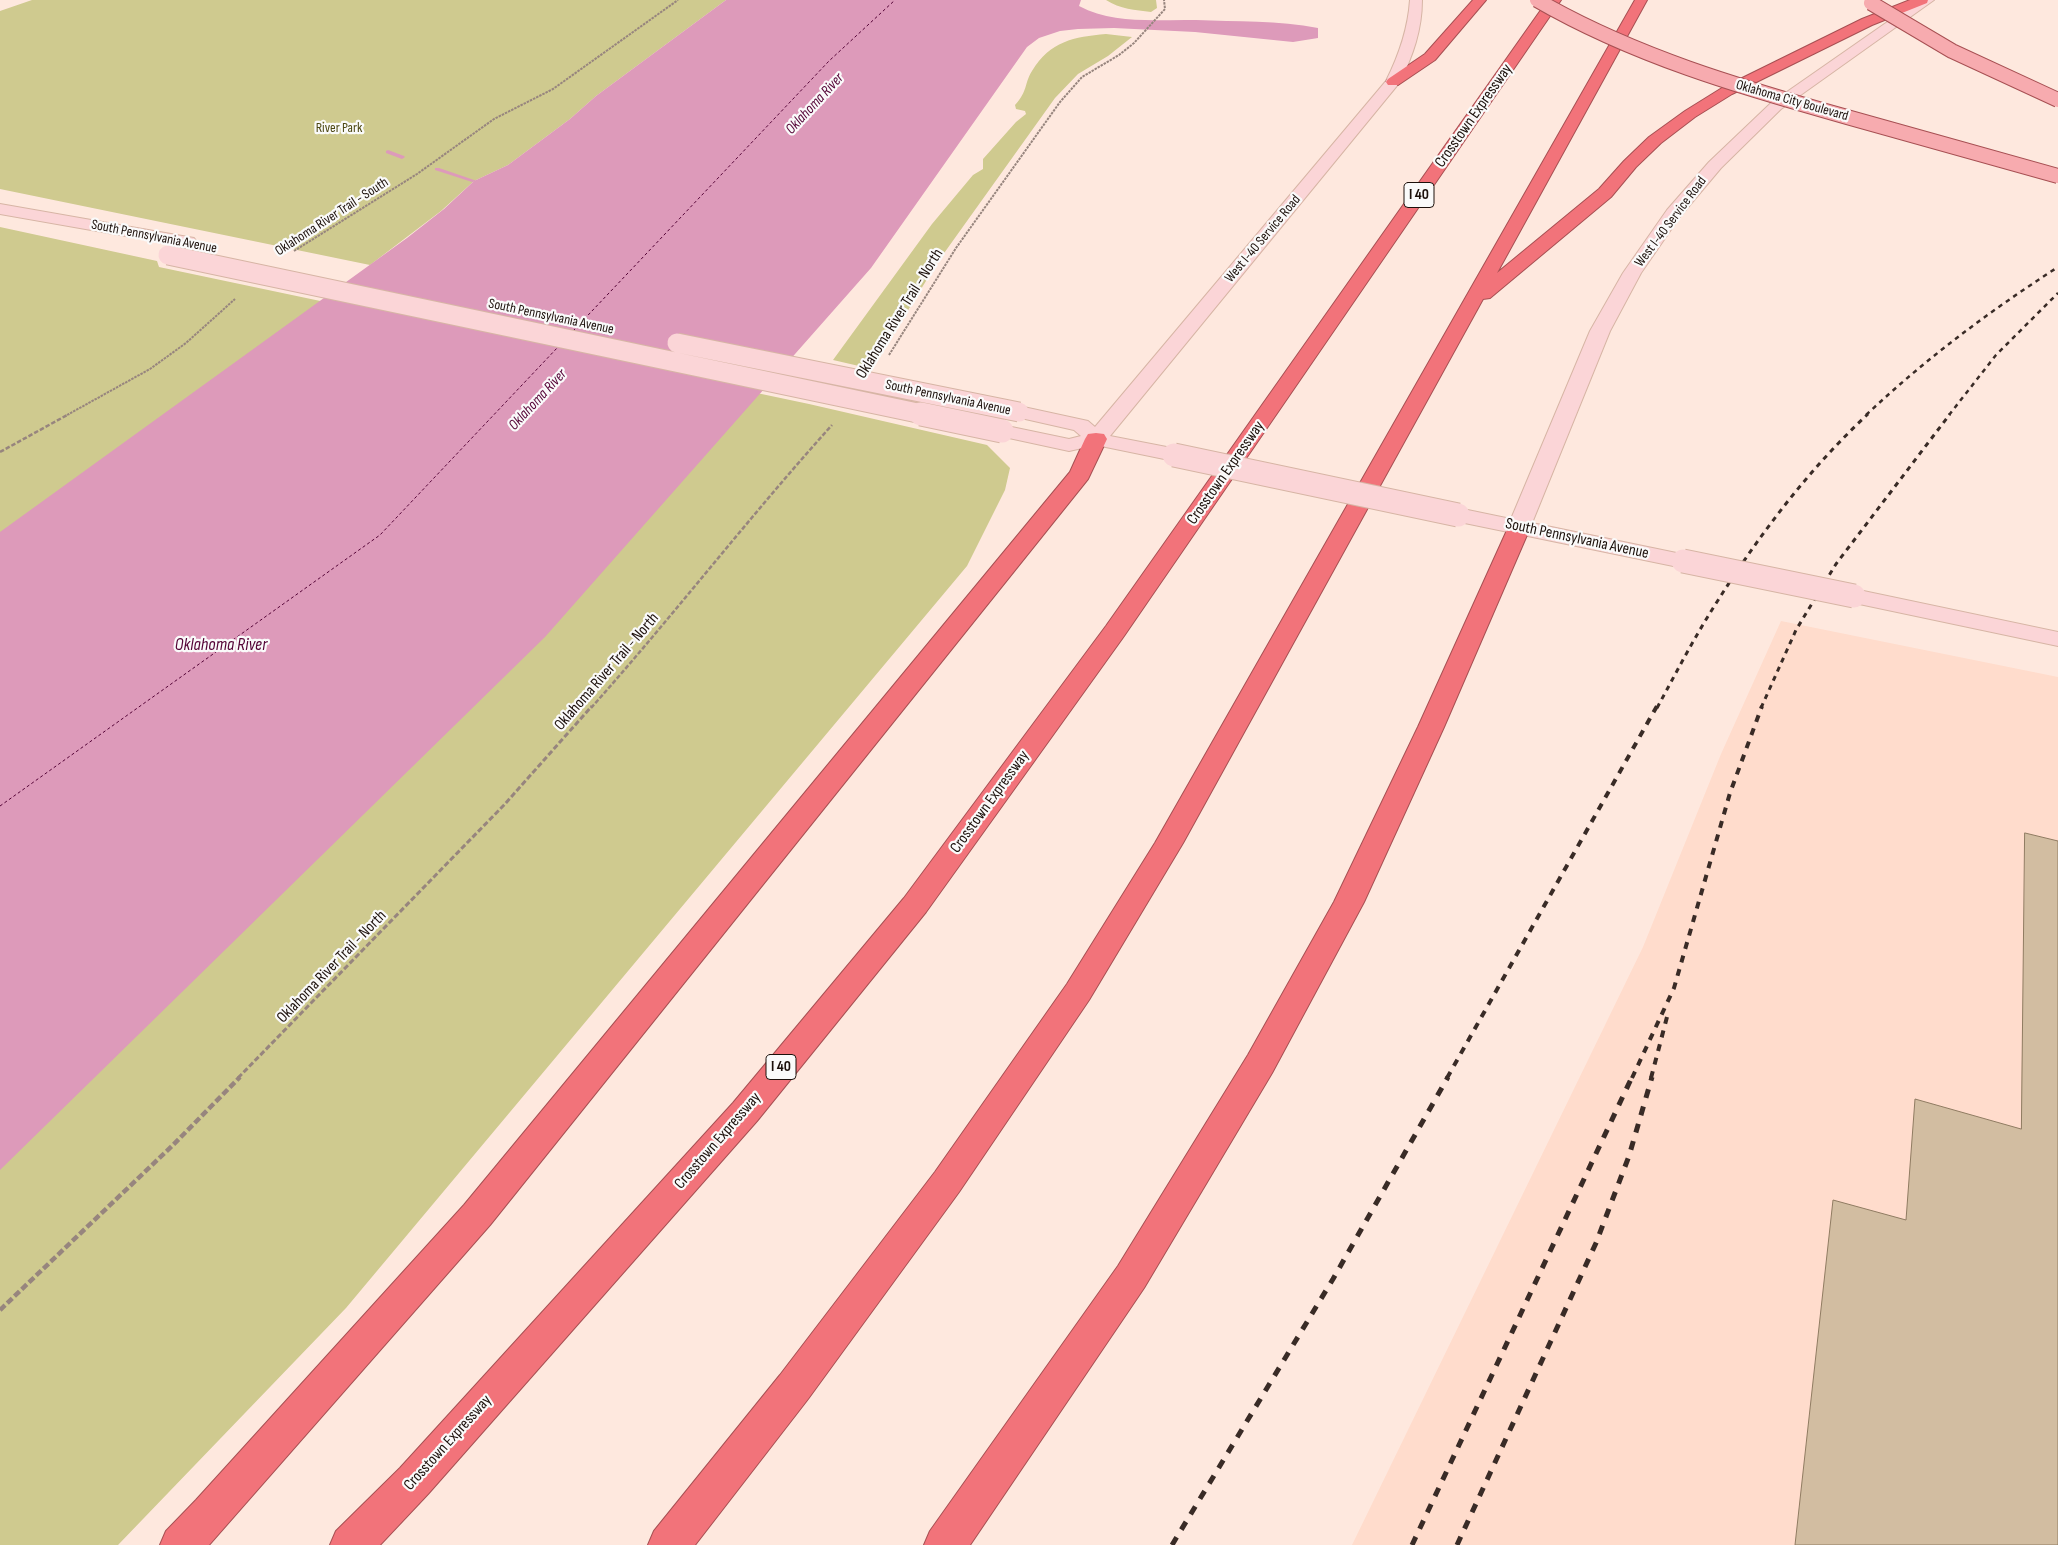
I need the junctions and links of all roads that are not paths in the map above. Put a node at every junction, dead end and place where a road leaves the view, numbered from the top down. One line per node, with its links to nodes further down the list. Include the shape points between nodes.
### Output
1 (1416, 0): 9 (main road, West I-40 Service Road, via 1412,37)
2 (1480, 0): 9 (highway, via 1430,57)
3 (1537, 0): 11 (main road, Oklahoma City Boulevard, bridge, via 1622,43 1728,82)
4 (1555, 0): 21 (highway, Crosstown Expressway / I 40, via 1115,631 915,905 745,1112 414,1481)
5 (1641, 0): 15 (highway)
6 (1922, 0): 15 (highway, via 1867,22 1727,91 1690,114 1655,140 1605,193)
7 (1928, 0): 18 (main road, West I-40 Service Road, via 1776,106 1715,165 1673,214 1632,273 1600,331)
8 (1871, 3): 10 (main road, bridge, via 1952,51)
9 (1393, 82): 17 (main road, West I-40 Service Road)
10 (2058, 100)
11 (2058, 176)
12 (0, 209): 14 (main road, South Pennsylvania Avenue, via 188,242)
13 (0, 214): 17 (main road, South Pennsylvania Avenue, bridge, via 168,256 1069,445)
14 (478, 302)
15 (1471, 304): 22 (highway, via 1169,843 1078,992 948,1182 794,1387)
16 (661, 340): 17 (main road, South Pennsylvania Avenue, bridge, via 1081,425)
17 (1096, 439): 18 (main road, South Pennsylvania Avenue, bridge); 20 (highway, via 1080,474 477,1215)
18 (1519, 528): 19 (main road, South Pennsylvania Avenue, bridge); 23 (highway, via 1431,728 1349,902 1260,1064 1131,1277)
19 (2058, 639)
20 (181, 1545)
21 (351, 1545)
22 (669, 1545)
23 (945, 1545)

